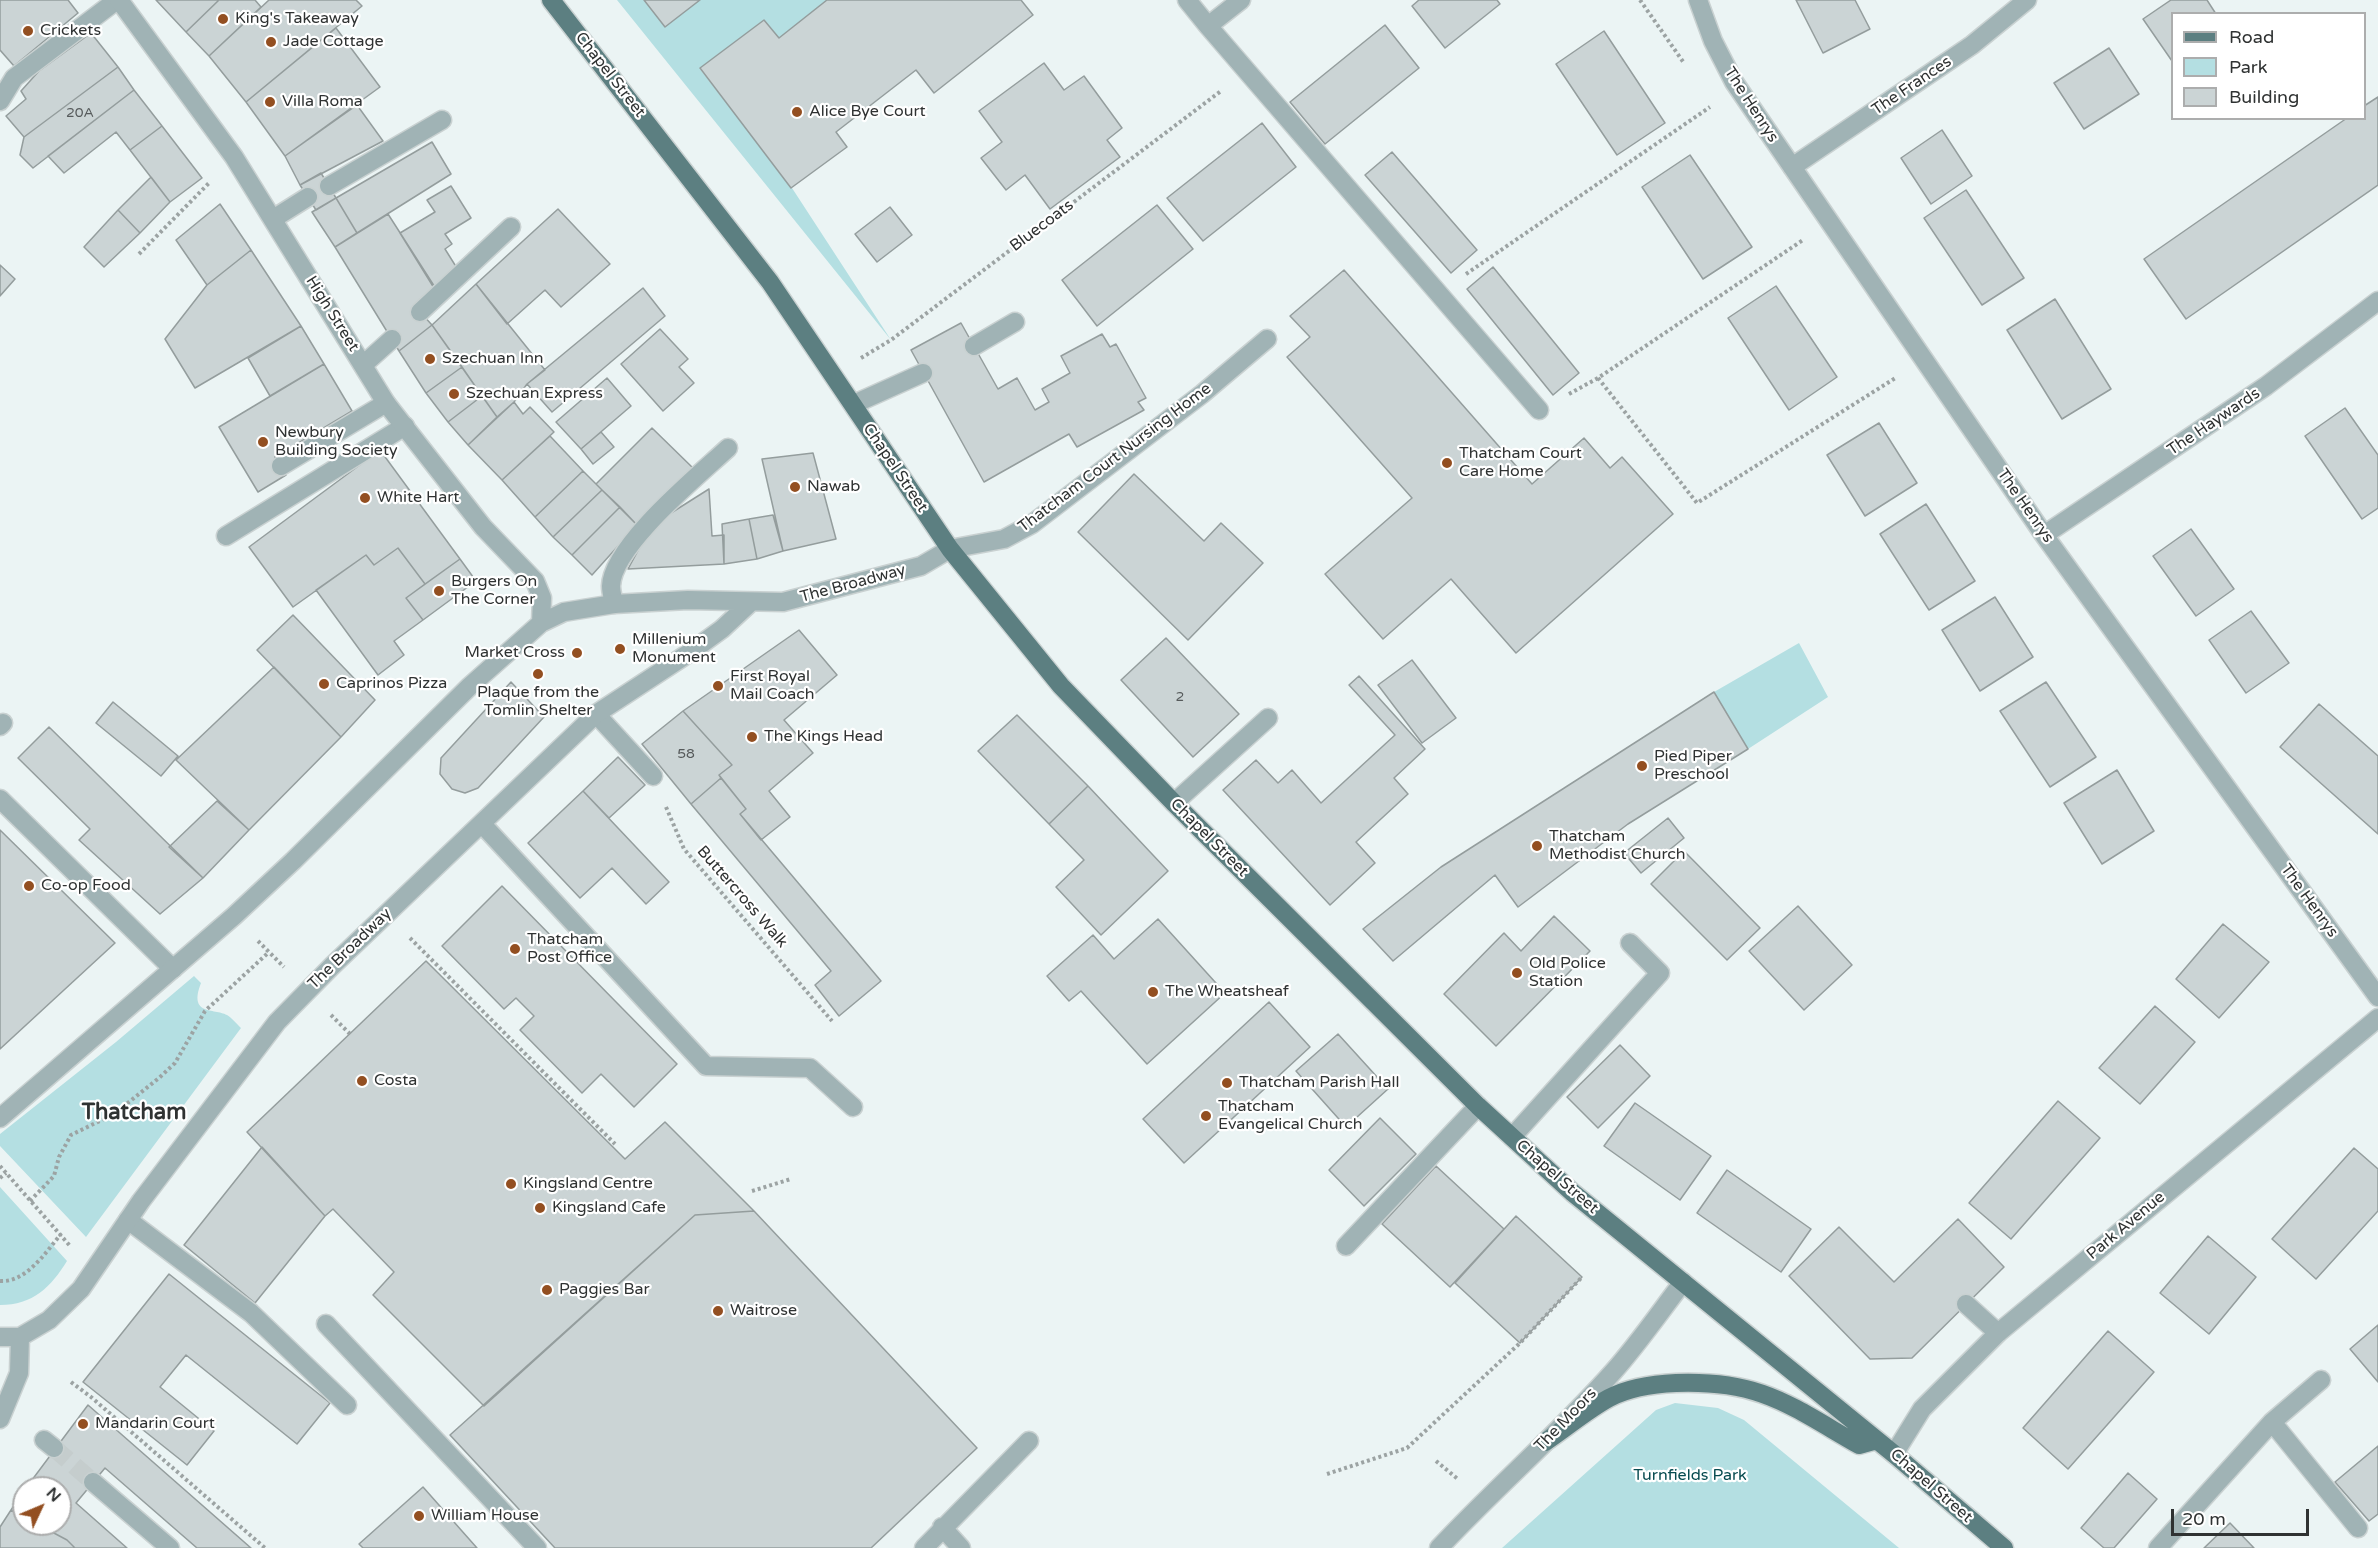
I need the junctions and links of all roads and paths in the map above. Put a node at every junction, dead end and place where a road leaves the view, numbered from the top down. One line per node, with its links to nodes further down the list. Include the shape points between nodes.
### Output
1 (118, 0): 9 (street, via 14,78); 12 (street, High Street)
2 (551, 0): 29 (main road, Chapel Street, via 702,192)
3 (1187, 0): 7 (street)
4 (1241, 0): 7 (street)
5 (1698, 0): 13 (street, The Henrys, via 1734,82)
6 (2027, 0): 13 (street, The Frances, via 1972,45)
7 (1208, 26): 8 (street)
8 (1246, 72): 20 (street); 29 (path, Bluecoats, via 891,340)
9 (0, 101)
10 (1713, 105): 20 (path)
11 (442, 120): 14 (street)
12 (234, 157): 16 (street, High Street); 19 (path)
13 (1792, 167): 38 (street, The Henrys)
14 (329, 186)
15 (308, 197): 16 (street)
16 (273, 219): 27 (street, High Street)
17 (511, 227): 22 (street)
18 (1806, 238): 31 (path)
19 (139, 254)
20 (1437, 293): 34 (street)
21 (2378, 301): 38 (street, The Haywards, via 2266,386)
22 (420, 312)
23 (1016, 322): 26 (street)
24 (392, 339): 27 (street)
25 (1267, 339): 40 (street, Thatcham Court Nursing Home, via 1202,394 1032,524 1004,539)
26 (974, 346)
27 (363, 365): 32 (street, High Street)
28 (923, 373): 33 (street)
29 (835, 374): 33 (main road, Chapel Street)
30 (1902, 374): 31 (path, via 1697,503)
31 (1598, 378): 34 (path)
32 (386, 403): 35 (street, High Street); 37 (street)
33 (854, 404): 40 (main road, Chapel Street)
34 (1539, 410)
35 (405, 426): 39 (street); 43 (street, High Street, via 483,527 535,581 542,598)
36 (728, 448): 42 (street, via 644,527 623,557 611,584)
37 (281, 466)
38 (2044, 535): 56 (street, The Henrys)
39 (226, 536)
40 (950, 549): 41 (street, The Broadway, via 921,566 873,580 783,602); 48 (main road, Chapel Street, via 1061,686)
41 (752, 602): 42 (street, The Broadway); 44 (street, The Broadway, via 689,653)
42 (614, 604): 43 (street, The Broadway, via 564,612)
43 (541, 623): 50 (street, The Broadway, via 470,686)
44 (596, 714): 46 (street); 49 (street, The Broadway)
45 (1268, 718): 48 (street)
46 (653, 776): 59 (path, Buttercross Walk, via 684,849)
47 (0, 799): 54 (street)
48 (1174, 803): 61 (main road, Chapel Street)
49 (482, 824): 62 (street, via 706,1066 810,1068); 72 (street, The Broadway, via 277,1022)
50 (234, 916): 53 (path); 54 (street, The Broadway)
51 (409, 937): 65 (path)
52 (1630, 943): 64 (street, via 1660,973)
53 (269, 952): 55 (path); 71 (path, via 206,1011 175,1063 159,1078 114,1114 71,1136 58,1157 54,1176)
54 (173, 969): 63 (street, The Broadway)
55 (292, 976)
56 (2378, 997)
57 (330, 1014): 60 (path)
58 (2378, 1018): 81 (street, Park Avenue)
59 (832, 1021)
60 (350, 1034)
61 (1478, 1106): 64 (main road, Chapel Street); 74 (street)
62 (853, 1107)
63 (0, 1118)
64 (1512, 1137): 78 (main road, Chapel Street, via 1573,1193)
65 (615, 1144)
66 (0, 1166): 67 (path)
67 (6, 1173): 68 (path); 71 (path)
68 (0, 1178)
69 (791, 1179): 70 (path)
70 (752, 1191)
71 (30, 1201): 73 (path)
72 (128, 1220): 83 (street, The Broadway, via 81,1289 49,1320); 86 (street, via 251,1313)
73 (61, 1234): 75 (path); 77 (path, via 27,1271 12,1281)
74 (1346, 1246)
75 (75, 1251)
76 (1582, 1277): 93 (path, via 1520,1343 1407,1449)
77 (0, 1281)
78 (1683, 1282): 89 (main road, Chapel Street); 91 (street, The Moors, via 1613,1372)
79 (1966, 1304): 81 (street)
80 (326, 1324): 99 (street)
81 (1998, 1333): 92 (street, Park Avenue, via 1922,1409)
82 (0, 1337): 83 (street)
83 (20, 1337): 87 (street, via 19,1373)
84 (2321, 1380): 88 (street)
85 (71, 1382): 98 (path)
86 (346, 1405)
87 (0, 1419)
88 (2272, 1422): 96 (street); 104 (street)
89 (1877, 1440): 91 (main road, via 1859,1445 1804,1411 1760,1391 1686,1383 1630,1389 1608,1398); 92 (main road, Chapel Street)
90 (1029, 1441): 95 (street)
91 (1545, 1443): 102 (street, The Moors, via 1483,1500)
92 (1894, 1454): 103 (main road, Chapel Street)
93 (1327, 1474)
94 (93, 1482): 97 (street)
95 (942, 1527): 100 (street); 101 (street)
96 (2358, 1528)
97 (170, 1548)
98 (265, 1548)
99 (537, 1548)
100 (924, 1548)
101 (961, 1548)
102 (1439, 1548)
103 (2004, 1548)
104 (2158, 1548)

